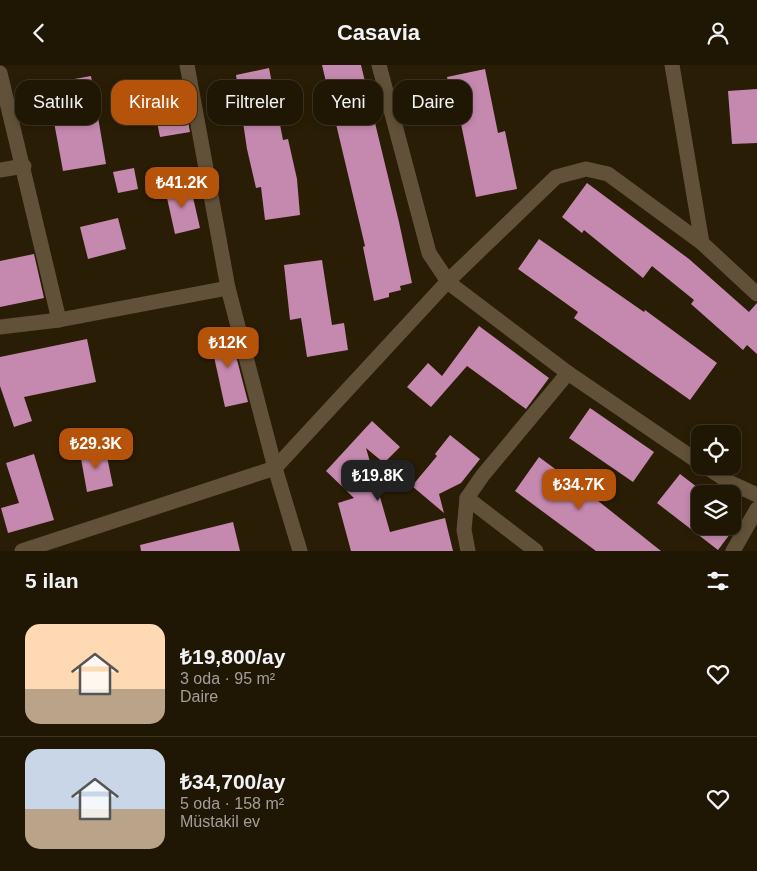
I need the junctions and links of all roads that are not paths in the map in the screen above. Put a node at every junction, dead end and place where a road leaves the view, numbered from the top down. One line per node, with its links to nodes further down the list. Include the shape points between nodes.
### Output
1 (187, 65): 9 (street)
2 (379, 65): 8 (street, via 429,253)
3 (672, 65): 7 (street)
4 (0, 73): 5 (street)
5 (24, 166): 6 (street); 11 (street)
6 (0, 170)
7 (702, 243): 8 (street, via 608,174 586,169 556,177); 10 (street)
8 (448, 281): 13 (street); 15 (street)
9 (228, 288): 11 (street); 15 (street)
10 (757, 294)
11 (59, 320): 12 (street)
12 (0, 327)
13 (568, 373): 14 (street); 18 (street, via 483,475)
14 (691, 457)
15 (275, 469): 20 (street); 21 (street)
16 (718, 475): 17 (street)
17 (757, 495)
18 (467, 499): 22 (street, via 464,530); 23 (street)
19 (757, 509): 24 (street)
20 (22, 551)
21 (300, 551)
22 (468, 551)
23 (536, 551)
24 (733, 551)

